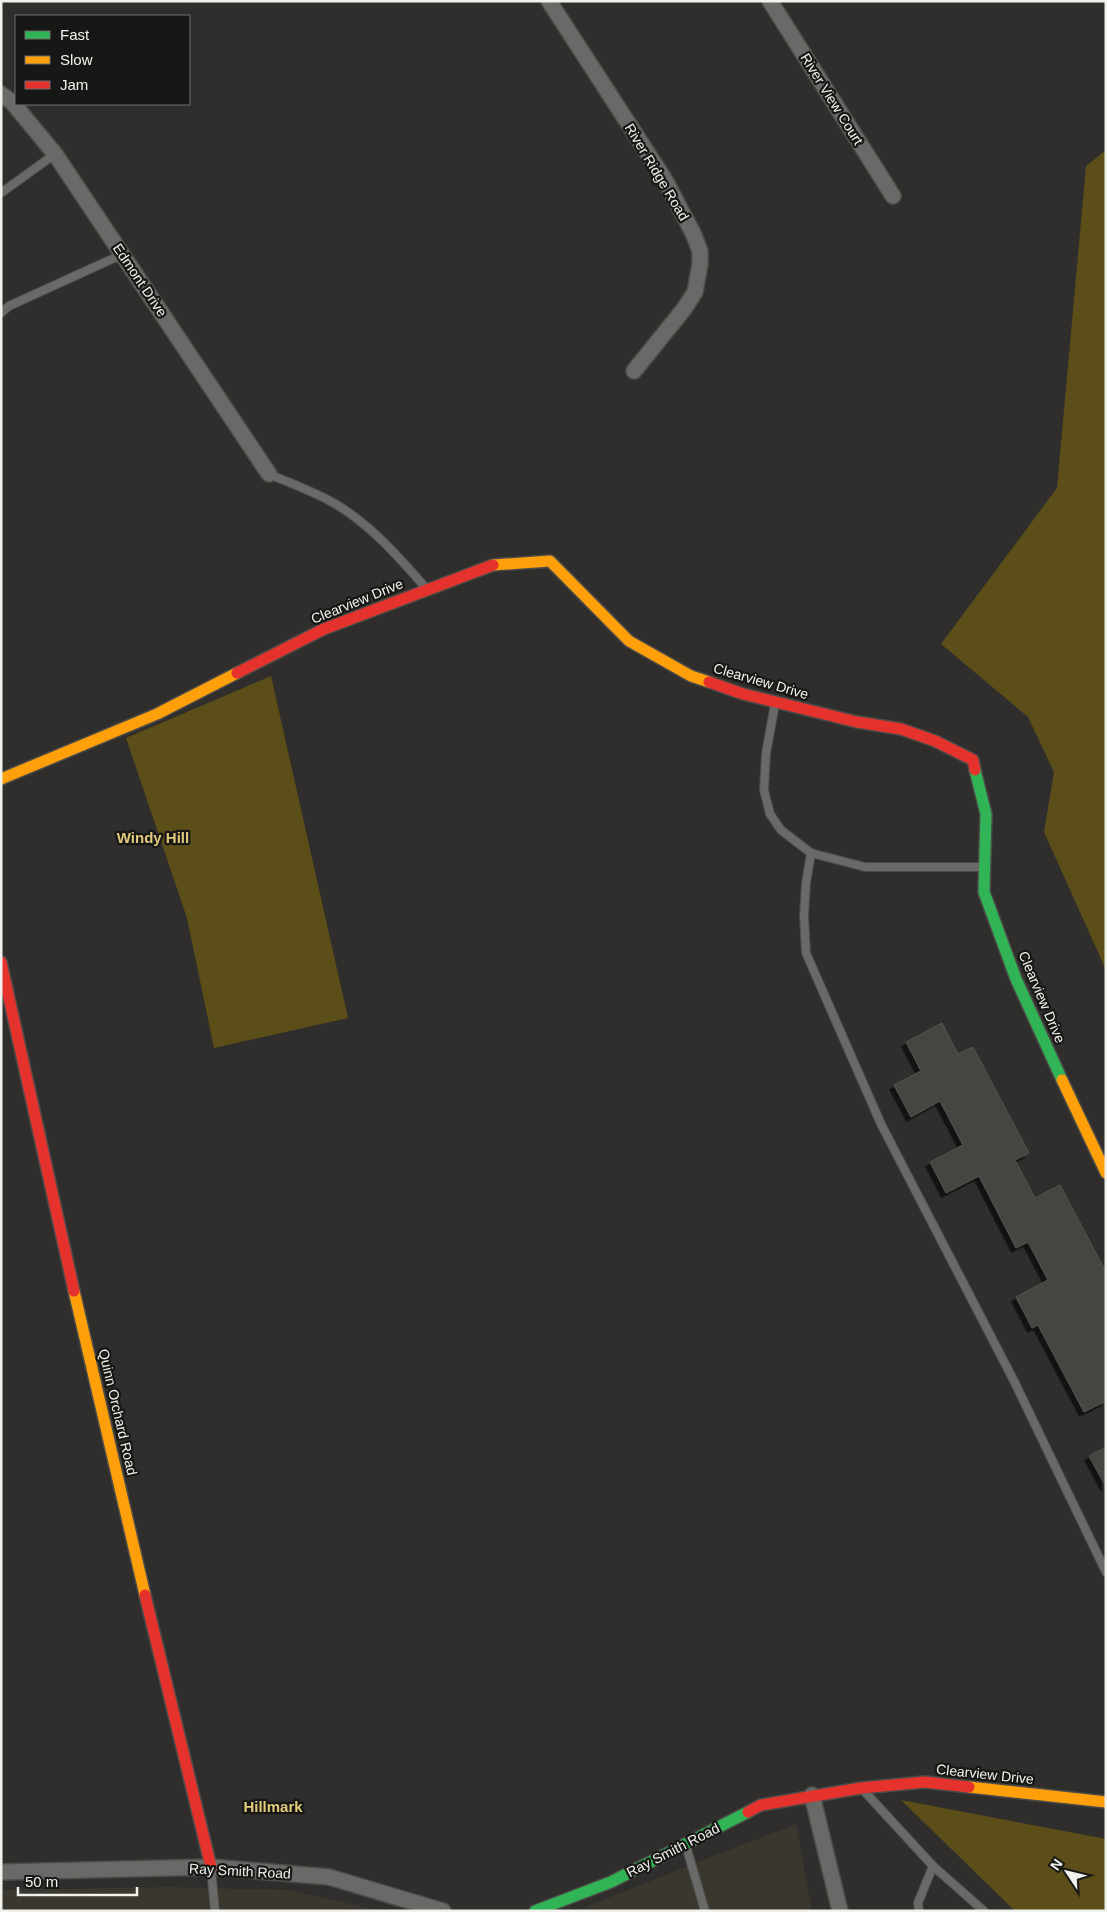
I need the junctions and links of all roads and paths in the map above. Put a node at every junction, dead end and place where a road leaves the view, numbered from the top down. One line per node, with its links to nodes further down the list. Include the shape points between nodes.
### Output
1 (549, 1): 9 (street, River Ridge Road, via 665,180 700,251 695,292)
2 (770, 1): 6 (street, River View Court)
3 (1, 94): 4 (street, Edmont Drive, via 12,102)
4 (55, 154): 5 (lane); 7 (street, Edmont Drive)
5 (1, 193)
6 (893, 196)
7 (123, 254): 8 (lane, via 9,306); 10 (street, Edmont Drive)
8 (1, 313)
9 (634, 371)
10 (269, 474): 11 (lane, via 332,502 358,519)
11 (427, 590): 12 (street, Clearview Drive, via 494,564 550,561 629,641 691,676); 13 (street, Clearview Drive, via 324,629 157,714)
12 (776, 702): 14 (lane, via 766,753 764,790 770,814 781,830); 15 (street, Clearview Drive, via 901,729 974,760 986,814)
13 (1, 778)
14 (811, 853): 15 (lane, via 865,867); 18 (lane, via 804,916 806,952 882,1124 1014,1381)
15 (985, 868): 17 (street, Clearview Drive, via 984,892 1016,979)
16 (1, 962): 24 (street, Quinn Orchard Road, via 154,1635)
17 (1106, 1172)
18 (1106, 1572)
19 (861, 1788): 20 (street, Ray Smith Road); 21 (street, Clearview Drive, via 925,1782); 23 (lane)
20 (812, 1795): 22 (street, Ray Smith Road, via 761,1805); 30 (street)
21 (1106, 1802)
22 (685, 1844): 28 (street, Ray Smith Road, via 611,1882); 29 (lane)
23 (933, 1866): 31 (lane, via 918,1903); 32 (lane)
24 (211, 1867): 25 (street, Ray Smith Road); 26 (lane); 27 (street, Ray Smith Road, via 329,1877)
25 (1, 1872)
26 (215, 1911)
27 (443, 1911)
28 (535, 1911)
29 (705, 1911)
30 (840, 1911)
31 (919, 1911)
32 (984, 1911)

